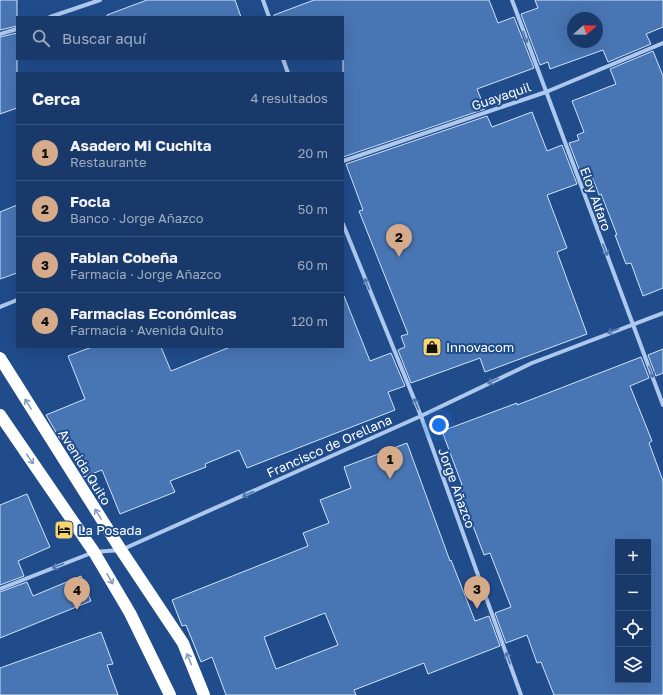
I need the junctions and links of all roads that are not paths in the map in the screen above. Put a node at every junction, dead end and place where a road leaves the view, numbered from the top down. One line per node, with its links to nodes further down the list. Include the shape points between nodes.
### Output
1 (100, 0): 4 (street)
2 (263, 0): 5 (street)
3 (512, 0): 11 (street, Eloy Alfaro, one-way to 11)
4 (53, 16)
5 (269, 16)
6 (16, 29): 7 (street)
7 (0, 34)
8 (663, 43): 11 (street, Guayaquil)
9 (283, 60): 10 (street)
10 (288, 72)
11 (546, 92): 12 (street, Guayaquil); 17 (street, Eloy Alfaro, one-way to 17)
12 (344, 161)
13 (344, 226): 21 (street, Jorge Añazco, one-way to 13)
14 (16, 300): 15 (street)
15 (0, 307)
16 (663, 313): 17 (street, Francisco de Orellana)
17 (632, 324): 19 (street, Eloy Alfaro, one-way to 19); 21 (street, Francisco de Orellana, one-way to 21, via 532,363)
18 (0, 358): 22 (highway, Avenida Quito, one-way to 18)
19 (663, 405)
20 (0, 415): 23 (highway, one-way to 23)
21 (421, 416): 22 (street, Francisco de Orellana, one-way to 22); 27 (street, Jorge Añazco, one-way to 21)
22 (121, 550): 23 (street, Francisco de Orellana); 26 (highway, Avenida Quito, one-way to 22, via 183,643)
23 (94, 552): 24 (street, Francisco de Orellana, one-way to 24); 25 (highway, one-way to 25, via 130,613)
24 (0, 589)
25 (170, 695)
26 (204, 695)
27 (521, 695)

